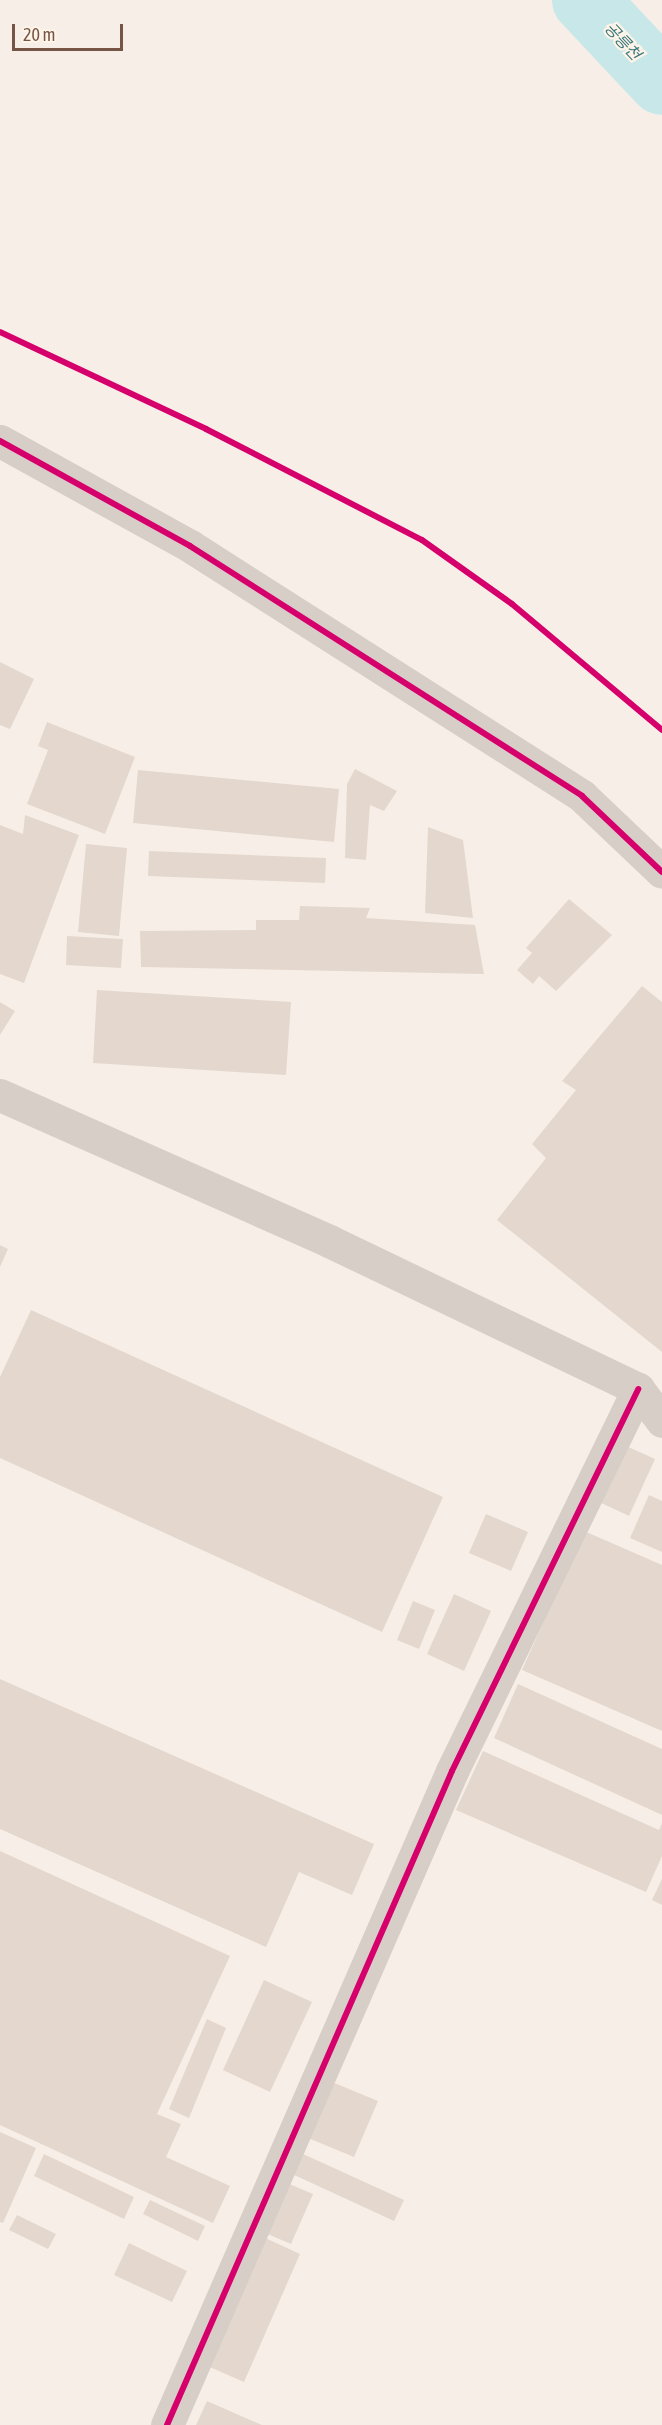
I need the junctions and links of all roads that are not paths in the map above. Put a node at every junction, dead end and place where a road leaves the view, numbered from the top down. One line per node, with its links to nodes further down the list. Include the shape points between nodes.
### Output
1 (0, 441): 2 (street, via 190,546 582,796)
2 (662, 872)
3 (0, 1095): 4 (street, via 329,1240)
4 (638, 1389): 5 (street); 6 (street, via 452,1771)
5 (662, 1420)
6 (167, 2425)

